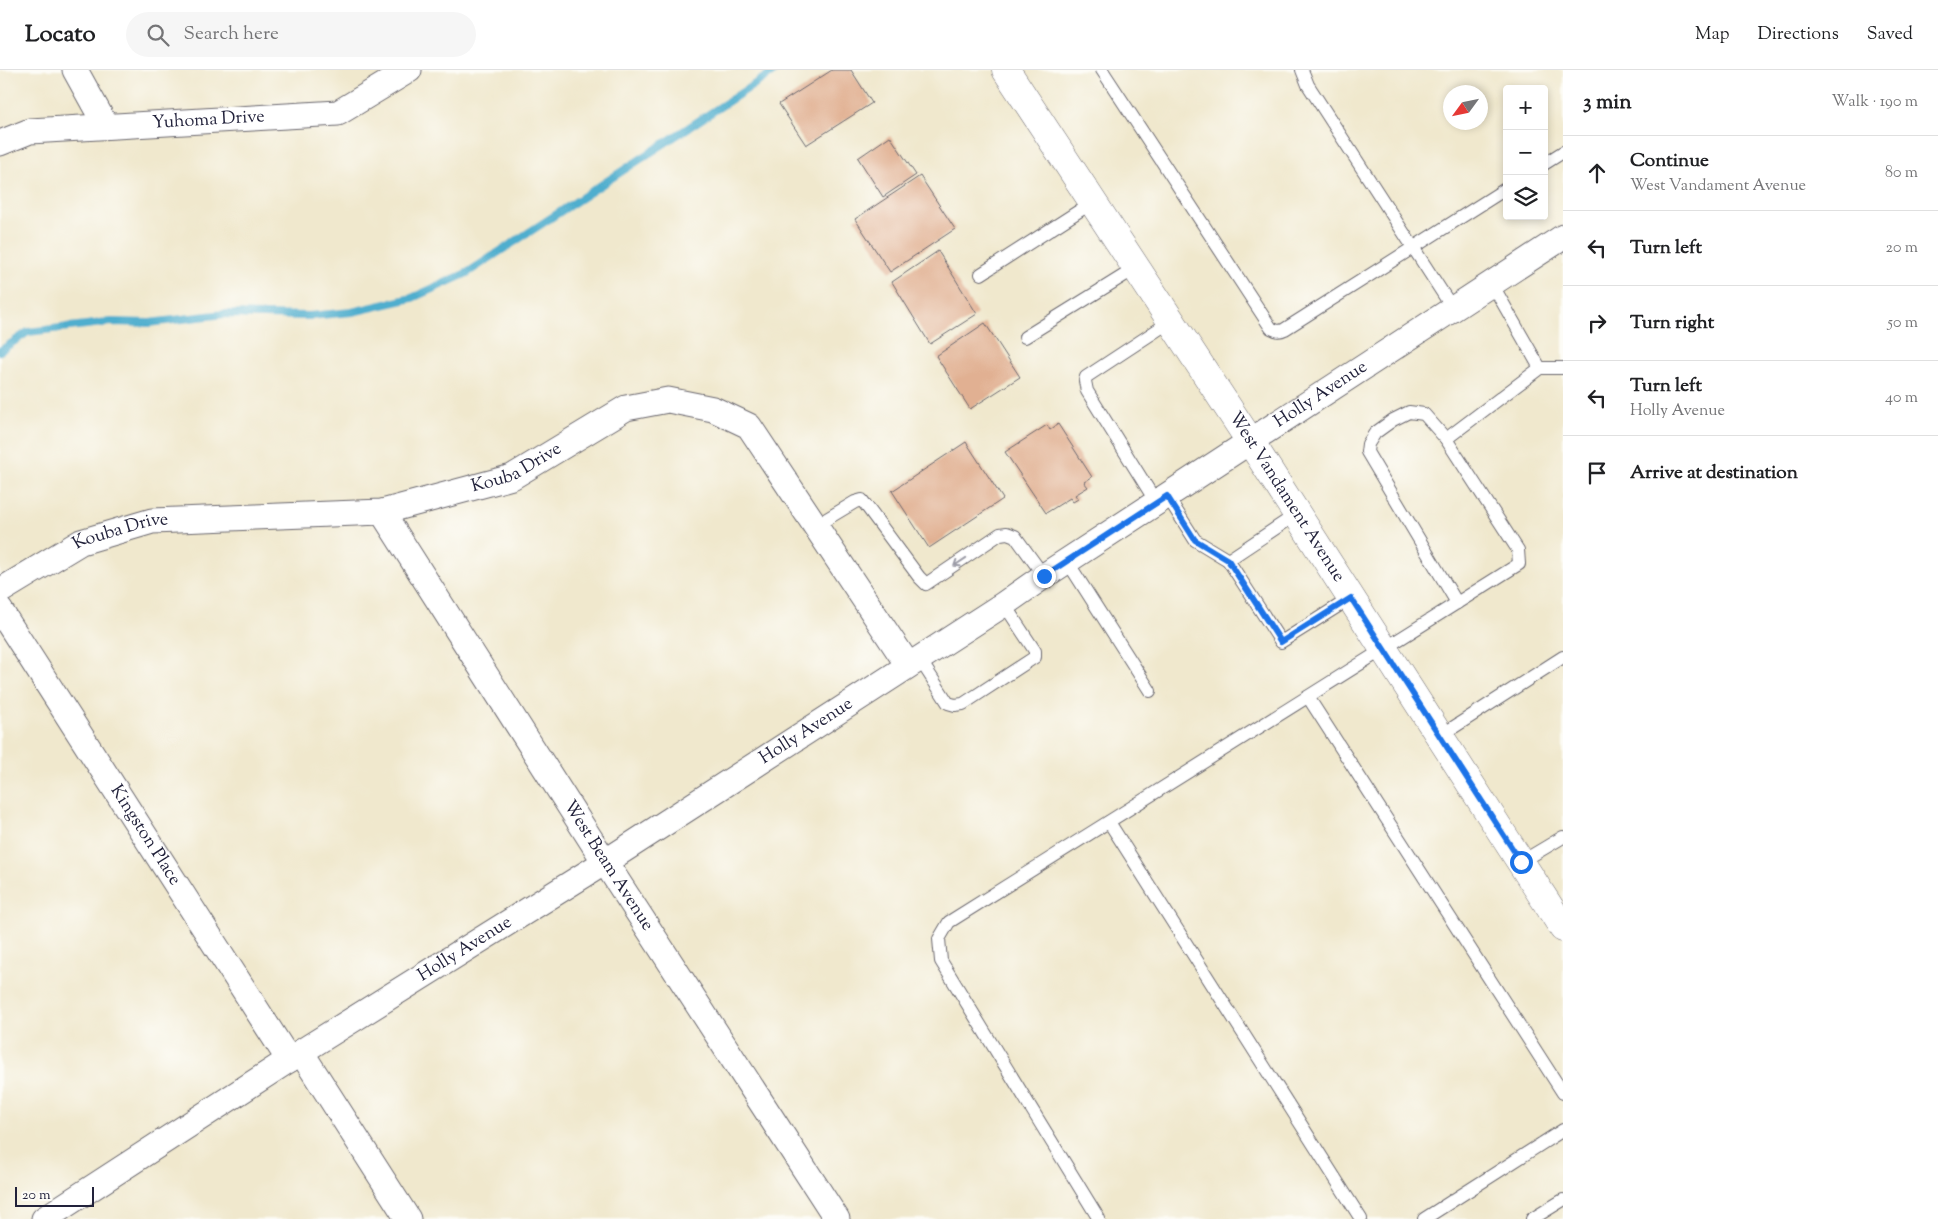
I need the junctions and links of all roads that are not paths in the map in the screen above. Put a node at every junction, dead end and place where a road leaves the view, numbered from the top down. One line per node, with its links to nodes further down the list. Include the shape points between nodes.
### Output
1 (75, 70): 6 (street)
2 (408, 70): 6 (street, Yuhoma Drive, via 338,113)
3 (1006, 70): 11 (street, West Vandament Avenue)
4 (1102, 70): 13 (lane, via 1275,330 1285,329)
5 (1302, 70): 13 (lane, via 1308,85)
6 (106, 126): 7 (street, Yuhoma Drive, via 30,130)
7 (0, 143)
8 (1563, 152): 9 (lane)
9 (1548, 161)
10 (1503, 191): 13 (lane)
11 (1093, 202): 14 (street, West Vandament Avenue); 15 (lane)
12 (1563, 238): 16 (street, Holly Avenue)
13 (1414, 247): 17 (lane)
14 (1136, 268): 18 (street, West Vandament Avenue); 19 (lane)
15 (981, 274)
16 (1492, 284): 17 (street, Holly Avenue); 20 (lane)
17 (1453, 309): 23 (street, Holly Avenue)
18 (1171, 321): 23 (street, West Vandament Avenue); 24 (lane, via 1086,377 1085,381 1087,392)
19 (1024, 337)
20 (1540, 368): 21 (lane); 22 (lane)
21 (1563, 368)
22 (1446, 439): 33 (lane, via 1518,550 1519,564); 33 (lane, via 1424,414 1409,412 1375,433 1367,452)
23 (1250, 441): 24 (street, Holly Avenue); 26 (street, West Vandament Avenue)
24 (1162, 499): 28 (lane, via 1195,540); 29 (street, Holly Avenue)
25 (382, 512): 27 (street, Kouba Drive, via 512,477 626,408 668,400 713,409 749,426); 31 (street, Kouba Drive, via 152,520 81,542); 44 (street, West Beam Avenue)
26 (1297, 514): 28 (lane); 32 (street, West Vandament Avenue)
27 (815, 526): 30 (lane, one-way to 27, via 1015,536 1007,533 1000,534 926,584 862,500); 38 (street, Kouba Drive)
28 (1228, 560): 32 (lane, via 1281,642)
29 (1067, 561): 30 (street, Holly Avenue); 39 (lane)
30 (1044, 576): 34 (street, Holly Avenue)
31 (0, 591)
32 (1351, 598): 36 (street, West Vandament Avenue)
33 (1457, 603): 36 (lane)
34 (1004, 604): 38 (street, Holly Avenue); 38 (lane, via 1035,651 1035,657 964,704 948,703)
35 (0, 610): 47 (street, Kingston Place)
36 (1384, 649): 40 (lane); 41 (street, West Vandament Avenue)
37 (1563, 657): 41 (lane)
38 (914, 661): 44 (street, Holly Avenue)
39 (1150, 691)
40 (1308, 697): 42 (lane); 48 (lane)
41 (1440, 736): 45 (street, West Vandament Avenue)
42 (1109, 822): 54 (lane, via 949,922 939,939 941,961); 55 (lane)
43 (1563, 837): 45 (lane)
44 (605, 862): 47 (street, Holly Avenue); 53 (street, West Beam Avenue)
45 (1521, 862): 46 (street, West Vandament Avenue)
46 (1563, 928)
47 (295, 1056): 51 (street, Holly Avenue); 52 (street, Kingston Place)
48 (1563, 1093)
49 (1563, 1130): 56 (lane)
50 (1563, 1200): 57 (lane)
51 (44, 1219)
52 (408, 1219)
53 (837, 1219)
54 (1099, 1219)
55 (1360, 1219)
56 (1424, 1219)
57 (1532, 1219)

